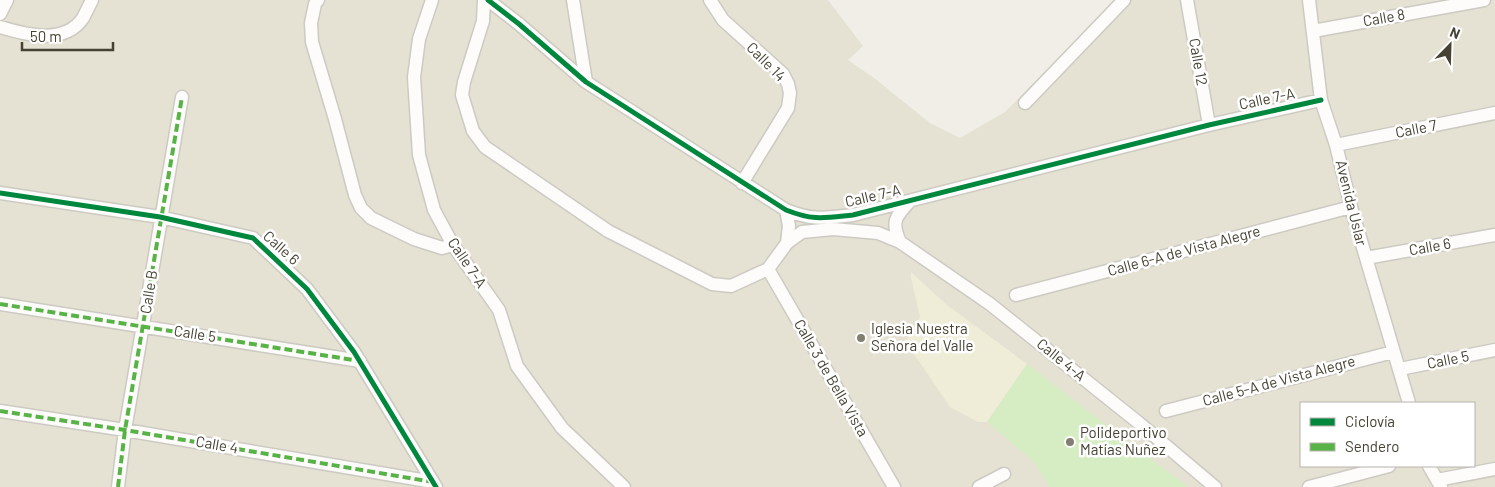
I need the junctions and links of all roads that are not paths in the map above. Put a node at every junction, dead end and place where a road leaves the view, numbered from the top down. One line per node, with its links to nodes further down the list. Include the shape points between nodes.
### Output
1 (7, 0): 13 (street)
2 (92, 0): 14 (street, via 82,19 70,31 56,35 25,35)
3 (318, 0): 32 (street, via 311,23 312,42 361,208 371,218 414,239 442,248)
4 (432, 0): 32 (street, Calle 7-A, via 419,39 414,77 419,155 434,210)
5 (484, 0): 34 (street, Calle 7-A, via 483,21 462,95 473,131 485,147 608,231 712,284 731,286)
6 (488, 0): 16 (street, Calle 7-A)
7 (573, 0): 16 (street)
8 (710, 0): 23 (street, Calle 14, via 723,20 783,74 790,93 788,108)
9 (1124, 0): 19 (street)
10 (1187, 0): 21 (street, Calle 12)
11 (1309, 0): 15 (street, Avenida Uslar)
12 (1484, 0): 15 (street, Calle 8)
13 (0, 14)
14 (0, 27)
15 (1313, 31): 18 (street, Avenida Uslar)
16 (586, 82): 23 (street, Calle 7-A)
17 (182, 97): 28 (street, Calle B)
18 (1321, 100): 21 (street, Calle 7-A); 22 (street, Avenida Uslar)
19 (1025, 103)
20 (1495, 113): 22 (street, Calle 7)
21 (1209, 125): 25 (street, Calle 7-A)
22 (1336, 145): 26 (street, Avenida Uslar)
23 (742, 183): 27 (street, Calle 7-A)
24 (0, 192): 28 (street, Calle 6)
25 (910, 201): 27 (street, Calle 7-A, via 853,215 815,219); 30 (street, via 895,221 894,229)
26 (1351, 207): 33 (street, Avenida Uslar); 35 (street, Calle 6-A de Vista Alegre)
27 (786, 210): 31 (street, via 789,226)
28 (160, 216): 37 (street, Calle B); 40 (street, Calle 6, via 253,238 307,289)
29 (1495, 235): 33 (street, Calle 6)
30 (900, 242): 31 (street, Calle 7-A, via 878,234 834,229 802,232); 56 (street, Calle 4-A, via 990,304)
31 (787, 243): 34 (street, Calle 7-A)
32 (453, 245): 53 (street, Calle 7-A, via 499,310 518,366 562,428)
33 (1366, 258): 39 (street, Avenida Uslar)
34 (768, 269): 54 (street, Calle 3 de Bella Vista)
35 (1016, 295)
36 (0, 304): 37 (street, Calle 5)
37 (143, 326): 40 (street, Calle 5); 45 (street, Calle B)
38 (1495, 350): 41 (street, Calle 5)
39 (1393, 352): 41 (street, Avenida Uslar); 44 (street, Calle 5-A de Vista Alegre)
40 (360, 361): 50 (street, Calle 6)
41 (1400, 369): 42 (street, Avenida Uslar)
42 (1409, 402)
43 (0, 411): 45 (street, Calle 4)
44 (1166, 411)
45 (125, 430): 50 (street, Calle 4); 52 (street, Calle B)
46 (1385, 467): 57 (street)
47 (1430, 467): 51 (street)
48 (1495, 469): 51 (street)
49 (1004, 474): 55 (street)
50 (434, 484)
51 (1439, 484)
52 (118, 487)
53 (624, 487)
54 (894, 487)
55 (978, 487)
56 (1215, 487)
57 (1309, 487)

